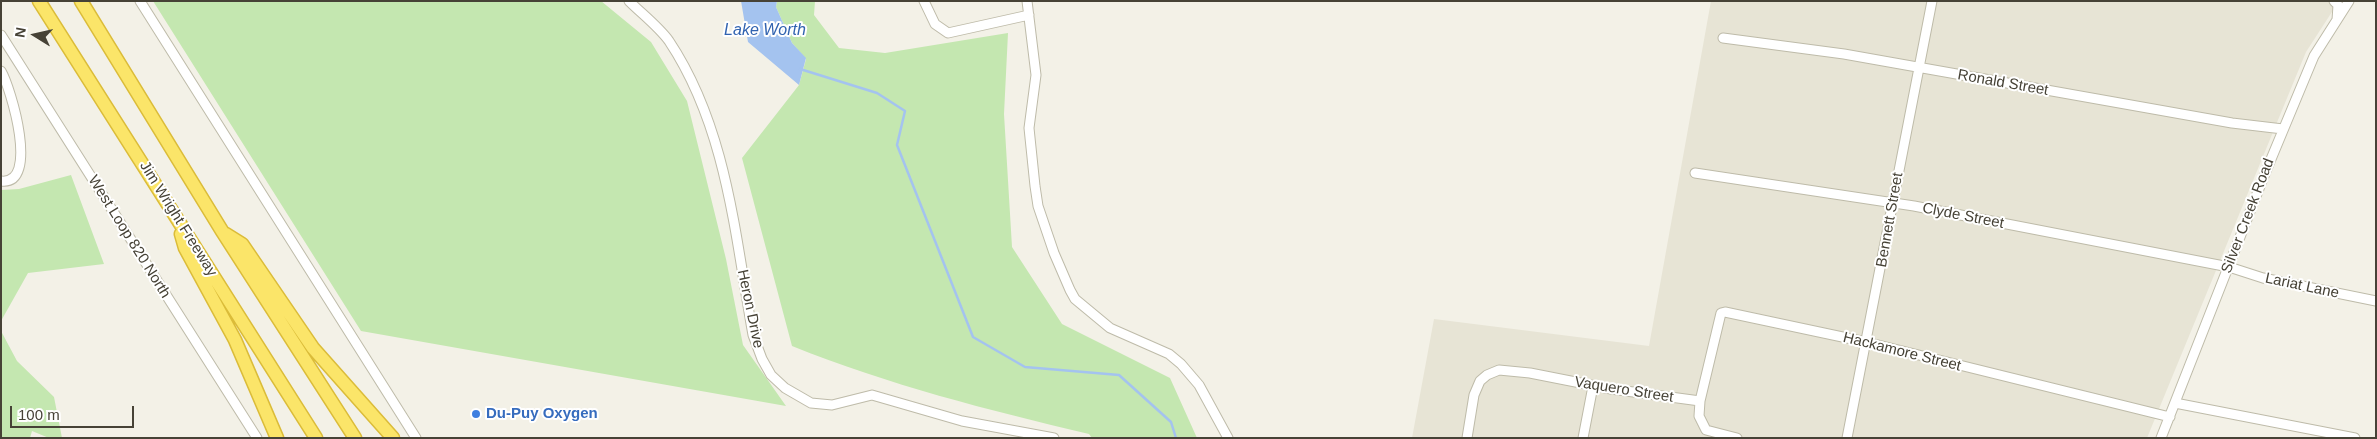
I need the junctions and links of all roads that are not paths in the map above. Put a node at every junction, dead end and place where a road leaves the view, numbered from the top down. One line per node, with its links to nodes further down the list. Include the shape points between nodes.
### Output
1 (39, 1): 22 (highway, Jim Wright Freeway)
2 (81, 1): 23 (highway, Jim Wright Freeway)
3 (140, 1): 36 (street)
4 (629, 1): 37 (street, Heron Drive, via 669,40 704,106 724,175 753,335 771,375 798,397 820,405 872,395 962,421)
5 (1027, 1): 10 (street)
6 (1932, 1): 16 (street, Bennett Street)
7 (2334, 1): 11 (street, via 2338,5)
8 (2349, 1): 11 (street, Silver Creek Road)
9 (926, 3): 10 (street, via 935,24 948,33)
10 (1029, 15): 38 (street, via 1036,75 1029,128 1035,186 1038,206 1070,290 1110,328 1168,354 1181,364 1199,385)
11 (2337, 20): 18 (street, Silver Creek Road, via 2314,56)
12 (1, 36): 14 (street, West Loop 820 North)
13 (1723, 38): 16 (street, Ronald Street)
14 (10, 49): 15 (street); 31 (street, West Loop 820 North)
15 (1, 55)
16 (1919, 67): 18 (street, Ronald Street, via 2232,123); 21 (street, Bennett Street)
17 (1, 72): 20 (street, via 17,115 20,142 15,178)
18 (2283, 129): 24 (street, Silver Creek Road)
19 (1695, 173): 21 (street, Clyde Street)
20 (1, 181)
21 (1893, 203): 24 (street, Clyde Street); 26 (street, Bennett Street)
22 (176, 217): 32 (highway, via 185,248 235,340); 33 (highway, Jim Wright Freeway)
23 (222, 231): 34 (highway, Jim Wright Freeway); 35 (highway, via 242,244 313,348)
24 (2229, 267): 25 (street, Lariat Lane, via 2263,278); 29 (street, Silver Creek Road)
25 (2376, 301)
26 (1866, 342): 28 (street, Hackamore Street, via 1731,312 1721,313); 30 (street, Hackamore Street); 42 (street, Bennett Street)
27 (1593, 386): 28 (street, Vaquero Street); 39 (street, Vaquero Street, via 1499,370 1480,381 1474,395); 40 (street)
28 (1700, 401): 41 (street, via 1699,416 1703,427)
29 (2175, 403): 30 (street, Silver Creek Road); 44 (street)
30 (2170, 417): 43 (street, Silver Creek Road)
31 (257, 438)
32 (278, 438)
33 (316, 438)
34 (355, 438)
35 (392, 438)
36 (416, 438)
37 (1054, 438)
38 (1228, 438)
39 (1467, 438)
40 (1583, 438)
41 (1736, 438)
42 (1847, 438)
43 (2161, 438)
44 (2354, 438)

